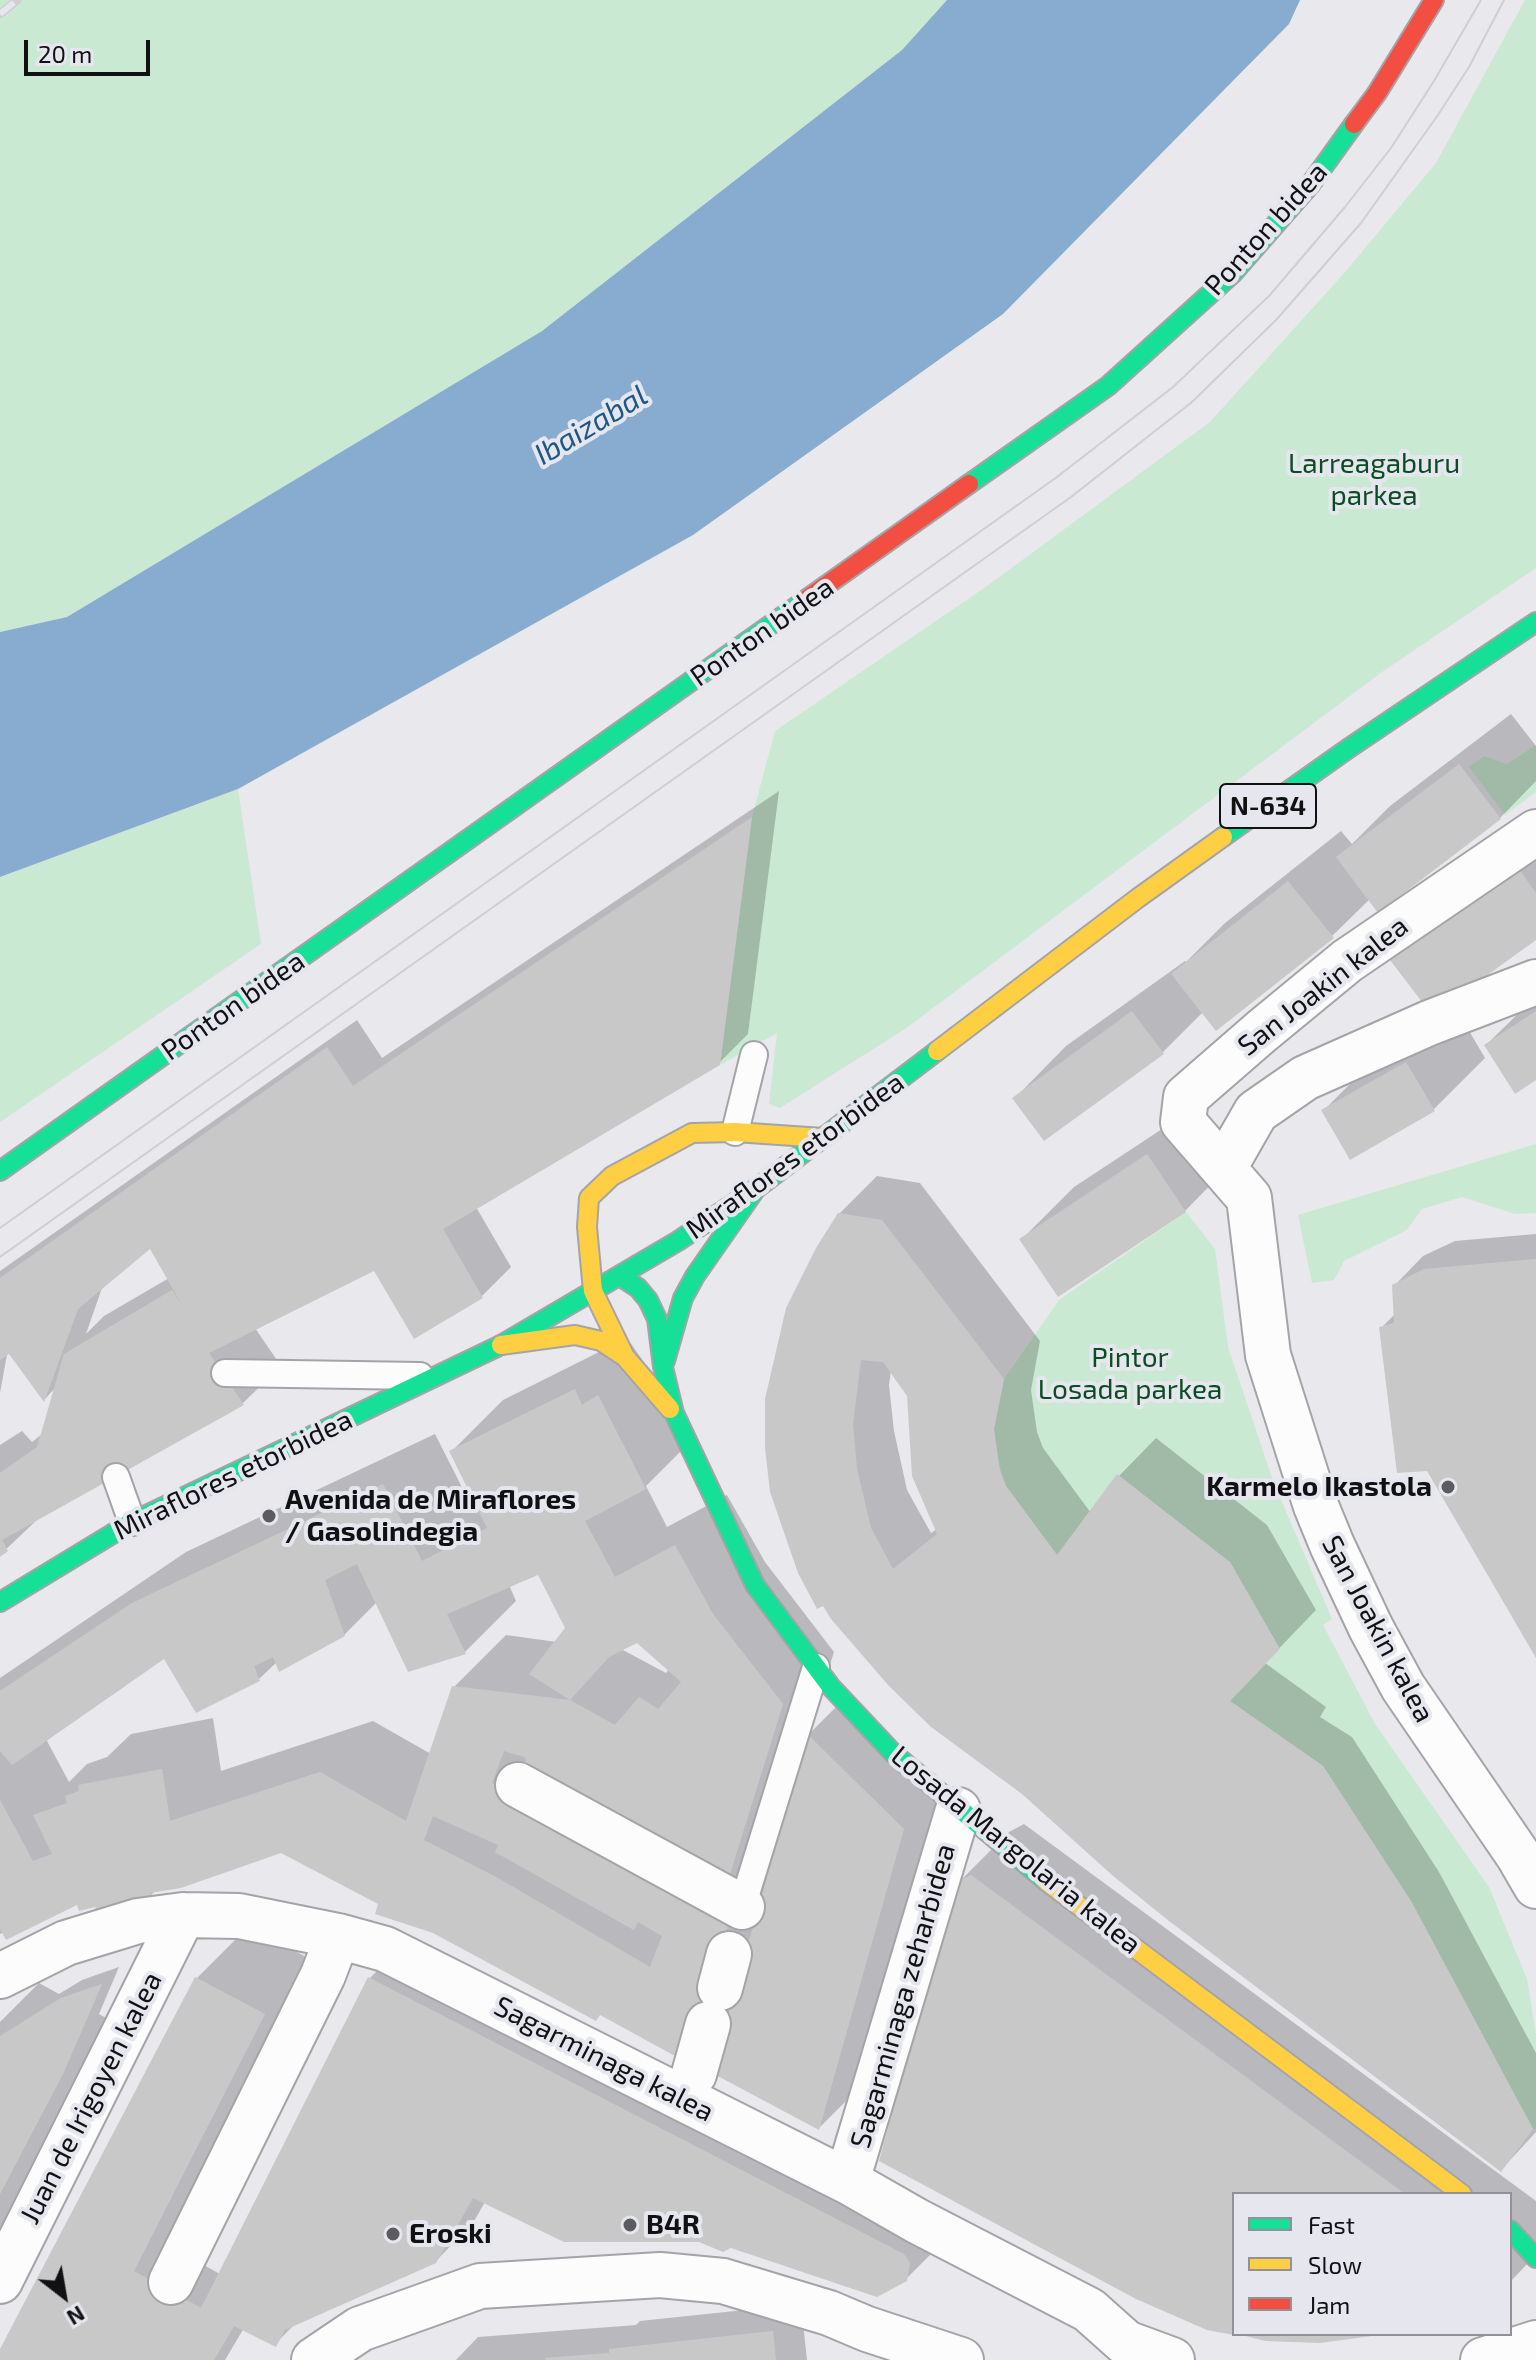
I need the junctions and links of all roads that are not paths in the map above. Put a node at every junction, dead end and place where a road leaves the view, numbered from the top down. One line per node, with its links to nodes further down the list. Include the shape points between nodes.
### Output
1 (1434, 0): 9 (street, Ponton bidea, via 1377,93 1310,185 1233,273 1108,386)
2 (1536, 622): 7 (street, Miraflores etorbidea / N-634, via 1138,898)
3 (1536, 832): 8 (street, San Joakin kalea, via 1347,961 1186,1097 1183,1122)
4 (1536, 982): 8 (street, via 1305,1078 1256,1112)
5 (754, 1055): 6 (lane)
6 (735, 1132): 7 (street, Losada Margolaria kalea); 12 (street, Losada Margolaria kalea, via 692,1133 612,1176 589,1198)
7 (823, 1138): 10 (street, Miraflores etorbidea)
8 (1224, 1168): 25 (street, San Joakin kalea, via 1249,1198 1268,1355 1332,1545 1403,1687)
9 (0, 1171)
10 (757, 1188): 11 (street, Miraflores etorbidea); 15 (street, Losada Margolaria kalea, via 683,1298)
11 (620, 1276): 12 (street, Miraflores etorbidea); 15 (street, via 638,1288 657,1319)
12 (593, 1291): 13 (street, Miraflores etorbidea); 14 (street, Losada Margolaria kalea)
13 (501, 1345): 14 (street, Losada Margolaria kalea, via 575,1335 601,1341); 17 (street, Miraflores etorbidea)
14 (625, 1357): 18 (street, Losada Margolaria kalea)
15 (663, 1367): 18 (street, Losada Margolaria kalea)
16 (225, 1373): 17 (lane)
17 (440, 1376): 20 (street, Miraflores etorbidea)
18 (674, 1413): 22 (street, Losada Margolaria kalea, via 755,1585)
19 (116, 1477): 20 (lane)
20 (132, 1522): 21 (street, Miraflores etorbidea)
21 (0, 1602)
22 (816, 1667): 24 (street, Losada Margolaria kalea, via 894,1754); 26 (lane)
23 (518, 1785): 26 (street)
24 (958, 1810): 32 (street, Sagarminaga zeharbidea); 33 (street, Losada Margolaria kalea)
25 (1536, 1886)
26 (742, 1907)
27 (183, 1915): 28 (street, Sagarminaga kalea, via 239,1916); 29 (street, Sagarminaga kalea, via 138,1921 66,1943); 36 (street, Juan de Irigoyen kalea)
28 (338, 1936): 32 (street, Sagarminaga kalea, via 385,1949); 37 (street)
29 (0, 1976)
30 (719, 1989): 31 (street)
31 (694, 2074)
32 (847, 2181): 39 (street, Sagarminaga kalea, via 1089,2310)
33 (1459, 2192)
34 (1512, 2232): 35 (street)
35 (1536, 2258)
36 (0, 2281)
37 (171, 2282)
38 (1536, 2343): 43 (street)
39 (1118, 2351): 42 (street, Sagarminaga kalea)
40 (314, 2360): 41 (street, via 360,2329 480,2286 660,2275 723,2281)
41 (961, 2360)
42 (1172, 2360)
43 (1483, 2360)

